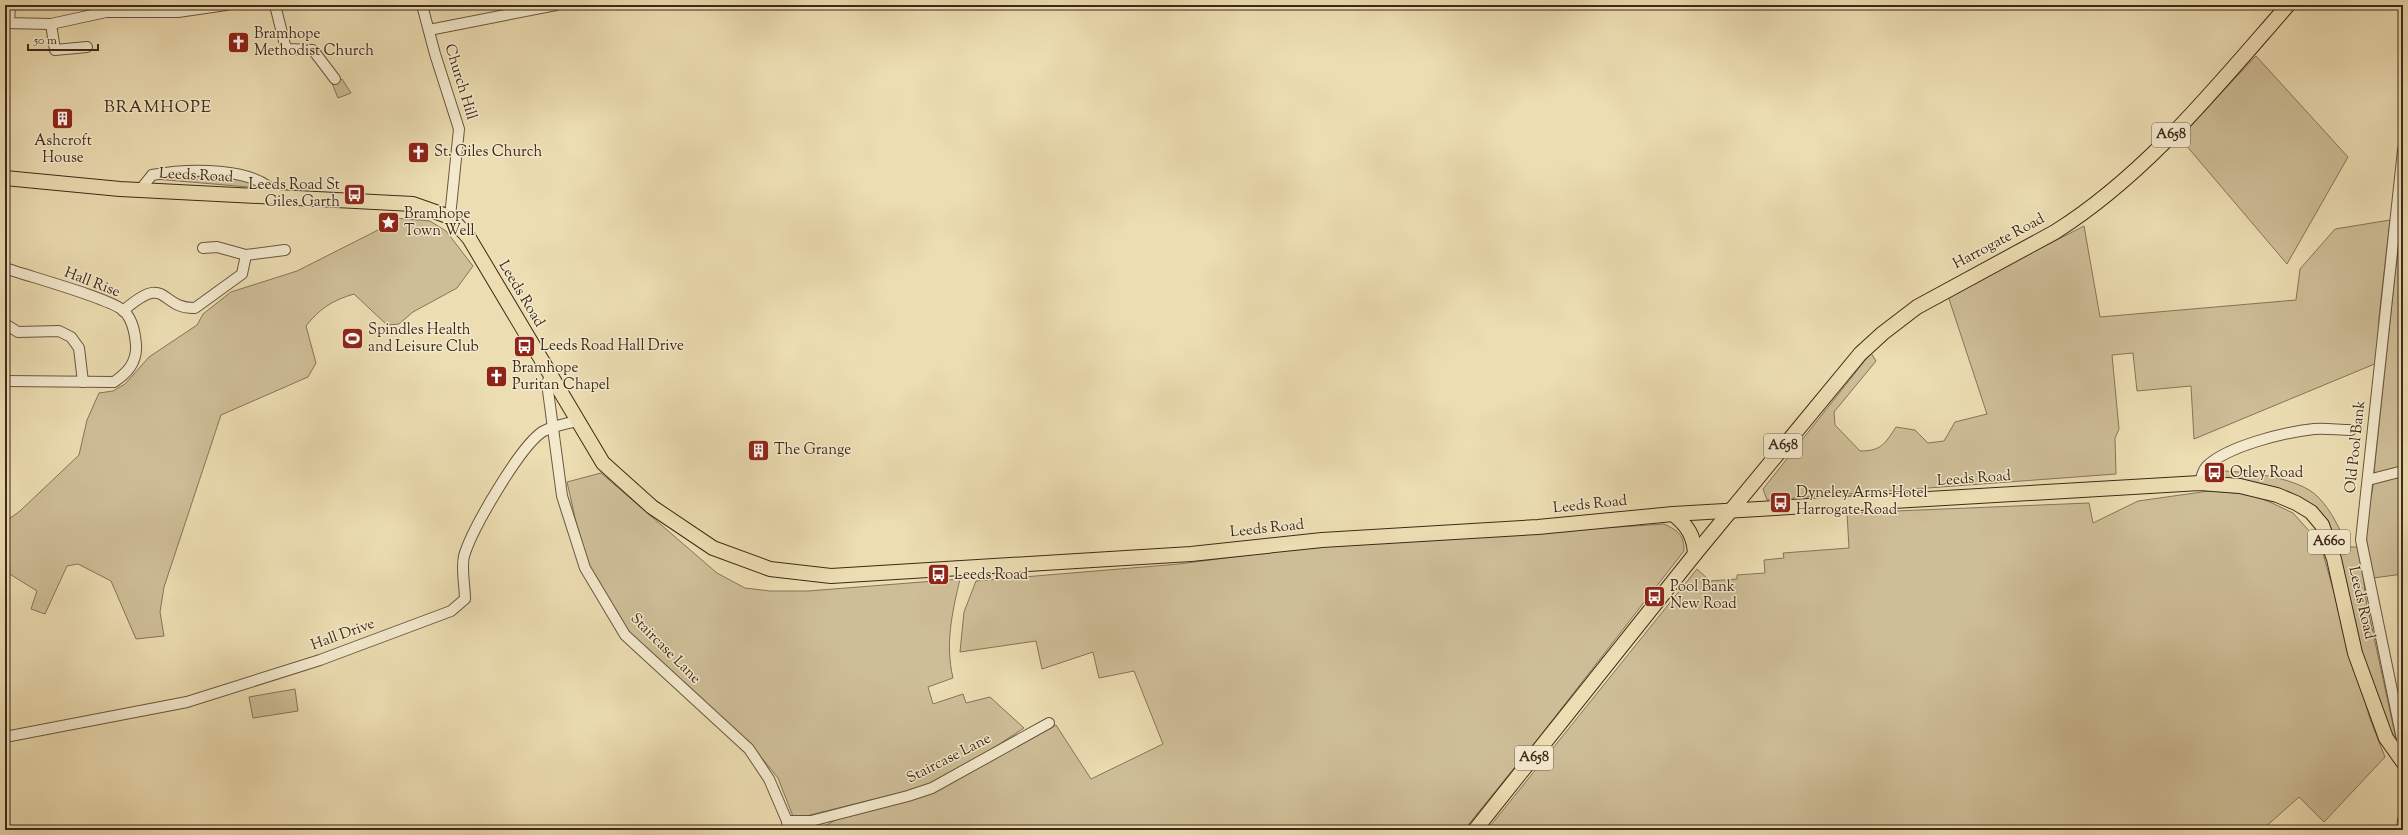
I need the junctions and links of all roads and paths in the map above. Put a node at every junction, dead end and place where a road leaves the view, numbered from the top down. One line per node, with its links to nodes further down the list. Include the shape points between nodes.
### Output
1 (10, 5): 7 (street)
2 (226, 5): 8 (street, via 178,12 106,12)
3 (275, 5): 11 (street, via 288,49 313,50)
4 (422, 5): 9 (street, Church Hill)
5 (556, 5): 9 (street)
6 (2288, 5): 32 (highway, Harrogate Road / A658, via 2172,135 2081,215 2035,244 1917,307 1882,333 1836,381)
7 (7, 23): 8 (street)
8 (51, 24): 10 (street, via 54,50)
9 (429, 30): 16 (street, Church Hill, via 459,130)
10 (87, 47)
11 (335, 79)
12 (2403, 150): 30 (street, Old Pool Bank)
13 (5, 178): 14 (highway, Leeds Road)
14 (140, 190): 15 (highway, Leeds Road); 15 (street, via 152,175 212,171 258,179 274,189)
15 (278, 197): 16 (highway, Leeds Road, via 413,204)
16 (450, 216): 23 (highway, Leeds Road / A660, via 469,238)
17 (203, 248): 19 (street, via 217,247)
18 (285, 250): 19 (street)
19 (246, 255): 21 (street, via 242,274 194,308 181,307 163,294 155,292 138,298)
20 (5, 268): 21 (street, Hall Rise, via 101,300)
21 (123, 311): 25 (street, Hall Rise, via 135,329 134,361 127,373 114,382)
22 (5, 324): 25 (street, via 18,332 59,331 71,337 79,348)
23 (550, 376): 26 (highway, Leeds Road / A660); 27 (street, Staircase Lane, via 546,383)
24 (5, 380): 25 (street, Hall Rise)
25 (83, 382)
26 (577, 421): 27 (street, Hall Drive); 33 (highway, Leeds Road / A660, via 603,463 652,507 694,537 730,556 770,569 832,576 1191,554 1322,540 1538,527)
27 (552, 428): 36 (street, Hall Drive, via 542,432 530,443 513,464 485,512 464,557 465,600 451,611 320,660 187,702); 40 (street, Staircase Lane, via 562,496 585,568 605,604 625,635 749,749 770,779)
28 (2351, 430): 31 (street, via 2315,429 2284,435 2222,455 2205,468)
29 (2403, 471): 30 (street)
30 (2368, 480): 37 (street, Old Pool Bank, via 2361,540)
31 (2200, 483): 32 (highway, Leeds Road / A660); 38 (highway, Leeds Road / A660, via 2240,486 2278,495 2311,512 2322,524 2334,558 2355,653 2386,738)
32 (1730, 511): 33 (highway, Leeds Road / A660); 34 (highway, A658)
33 (1673, 514): 34 (highway, via 1690,530)
34 (1695, 554): 41 (highway, A658)
35 (1049, 723): 40 (street, Staircase Lane, via 932,788)
36 (5, 737)
37 (2403, 744)
38 (2403, 762)
39 (2403, 820): 42 (street)
40 (788, 826)
41 (1475, 830)
42 (2402, 830)

